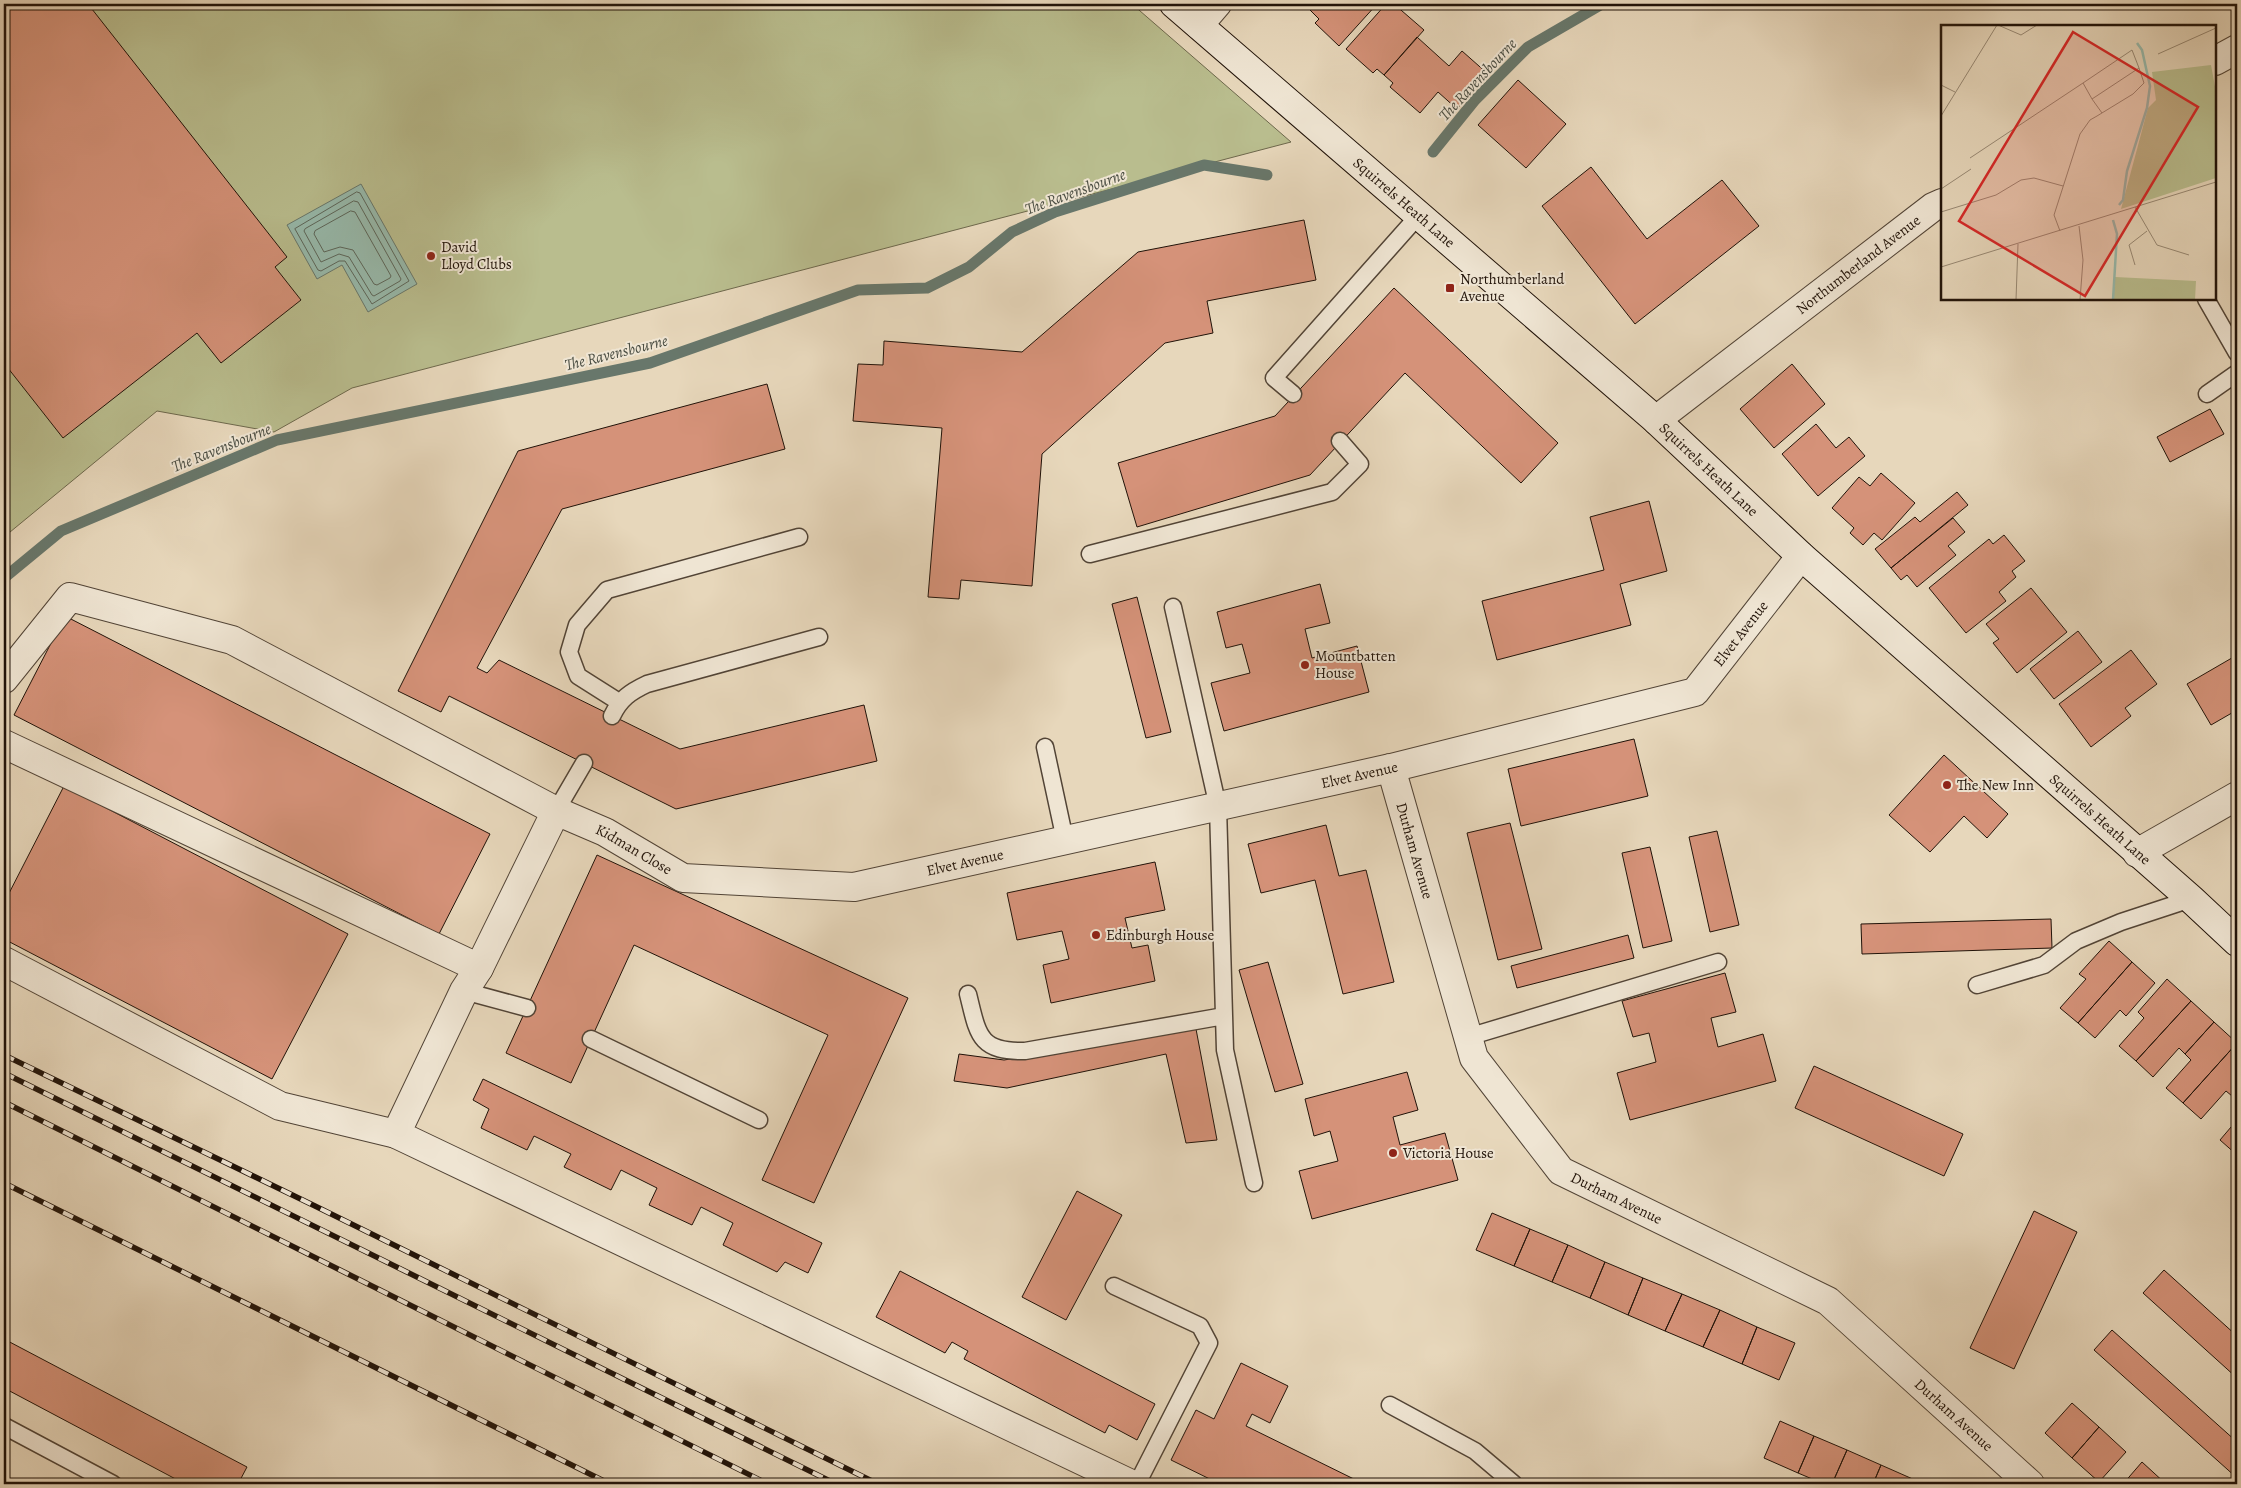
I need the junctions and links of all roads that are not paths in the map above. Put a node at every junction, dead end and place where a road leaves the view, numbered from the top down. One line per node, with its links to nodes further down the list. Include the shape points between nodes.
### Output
1 (1174, 4): 3 (street, Squirrels Heath Lane)
2 (1217, 4): 3 (street)
3 (1199, 24): 7 (street, Squirrels Heath Lane)
4 (2237, 49): 5 (street)
5 (2216, 60)
6 (1941, 204): 13 (street, Northumberland Avenue)
7 (1420, 215): 11 (lane, via 1274,378); 13 (street, Squirrels Heath Lane)
8 (2207, 300): 9 (lane)
9 (2237, 354)
10 (2237, 373): 12 (lane)
11 (1293, 394)
12 (2207, 394)
13 (1656, 420): 17 (street, Squirrels Heath Lane)
14 (1340, 441): 16 (lane, via 1360,464 1332,492)
15 (799, 537): 19 (lane, via 607,590 577,625 569,652 578,676 615,709 631,691 647,684)
16 (1090, 554)
17 (1801, 556): 24 (street, Elvet Avenue, via 1695,692); 29 (street, Squirrels Heath Lane)
18 (1173, 607): 26 (lane)
19 (819, 637)
20 (4, 680): 27 (street, Kidman Close, via 70,597 232,640)
21 (4, 744): 35 (street)
22 (1045, 747): 28 (lane)
23 (584, 763): 27 (lane)
24 (1392, 768): 26 (street, Elvet Avenue); 41 (street, Durham Avenue)
25 (2237, 796): 29 (street)
26 (1218, 807): 28 (street, Elvet Avenue); 40 (lane)
27 (556, 811): 30 (street, Kidman Close, via 605,832 683,878); 35 (street)
28 (1065, 840): 30 (street, Elvet Avenue)
29 (2137, 853): 31 (street, Squirrels Heath Lane)
30 (854, 888)
31 (2191, 899): 32 (street, Squirrels Heath Lane); 36 (lane, via 2076,941 2044,964)
32 (2237, 942)
33 (4, 961): 44 (street, via 280,1106)
34 (1718, 962): 41 (lane)
35 (479, 968): 37 (street)
36 (1977, 985)
37 (464, 991): 39 (lane); 44 (street)
38 (968, 994): 40 (lane, via 982,1038 1005,1052 1026,1052)
39 (527, 1008)
40 (1224, 1016): 45 (lane, via 1225,1050)
41 (1468, 1037): 53 (street, Durham Avenue, via 1474,1058 1561,1171 1828,1301)
42 (591, 1039): 43 (lane)
43 (759, 1120)
44 (396, 1134): 50 (street)
45 (1254, 1182)
46 (1114, 1286): 51 (lane, via 1200,1326 1209,1343)
47 (1390, 1405): 52 (lane, via 1475,1451)
48 (4, 1426): 49 (lane)
49 (113, 1484)
50 (1131, 1484)
51 (1137, 1484)
52 (1514, 1484)
53 (2030, 1484)

